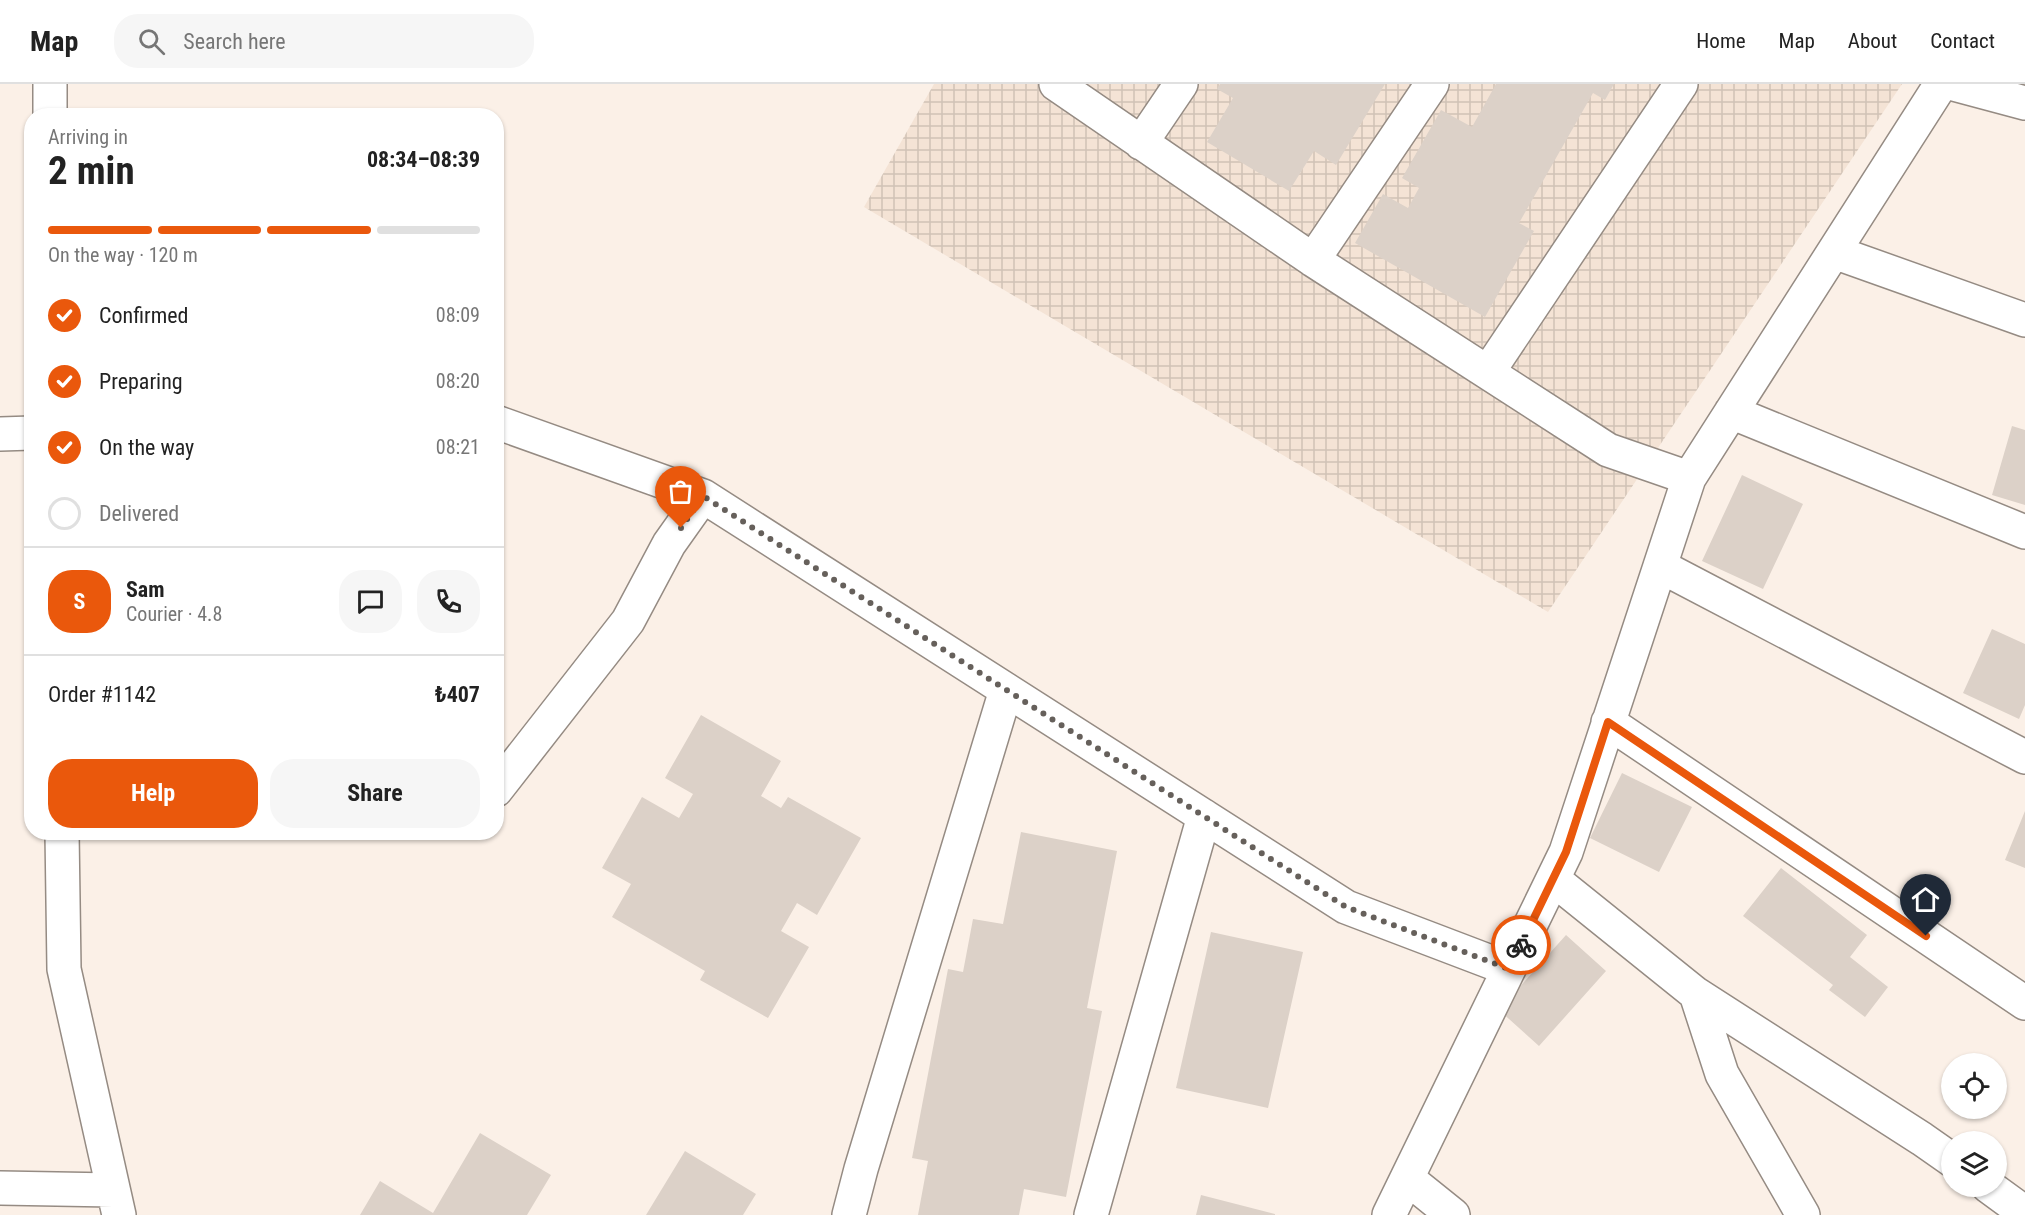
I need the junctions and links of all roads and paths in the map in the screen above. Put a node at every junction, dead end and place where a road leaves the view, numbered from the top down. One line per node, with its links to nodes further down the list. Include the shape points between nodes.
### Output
1 (50, 84): 9 (street)
2 (1056, 84): 10 (street)
3 (1181, 84): 10 (street)
4 (1432, 84): 12 (street)
5 (1681, 84): 14 (street)
6 (1941, 84): 11 (street)
7 (1954, 84): 8 (street)
8 (2025, 103)
9 (50, 108)
10 (1141, 143): 12 (street)
11 (1834, 252): 13 (street); 15 (street)
12 (1313, 260): 14 (street)
13 (2025, 320)
14 (1488, 372): 19 (street, via 1608,450)
15 (1731, 412): 19 (street); 21 (street)
16 (504, 425): 20 (street)
17 (24, 433): 18 (street)
18 (0, 434)
19 (1689, 478): 22 (street)
20 (703, 496): 23 (street); 26 (street, via 669,544 628,621)
21 (2025, 532)
22 (1660, 566): 24 (street); 25 (street)
23 (1006, 690): 27 (street); 39 (street)
24 (1608, 722): 29 (street, via 1566,852); 32 (street)
25 (2025, 757)
26 (504, 780)
27 (1204, 816): 30 (street, via 1346,907); 40 (street)
28 (63, 840): 37 (street, via 64,969)
29 (1553, 879): 30 (street); 31 (street)
30 (1509, 969): 34 (street)
31 (1696, 994): 33 (street); 43 (street, via 1722,1074)
32 (2025, 1003)
33 (1941, 1152)
34 (1407, 1178): 41 (street); 42 (street)
35 (0, 1188): 37 (street)
36 (2003, 1197): 38 (street)
37 (116, 1202)
38 (2025, 1213)
39 (849, 1215)
40 (1091, 1215)
41 (1389, 1215)
42 (1453, 1215)
43 (1803, 1215)

